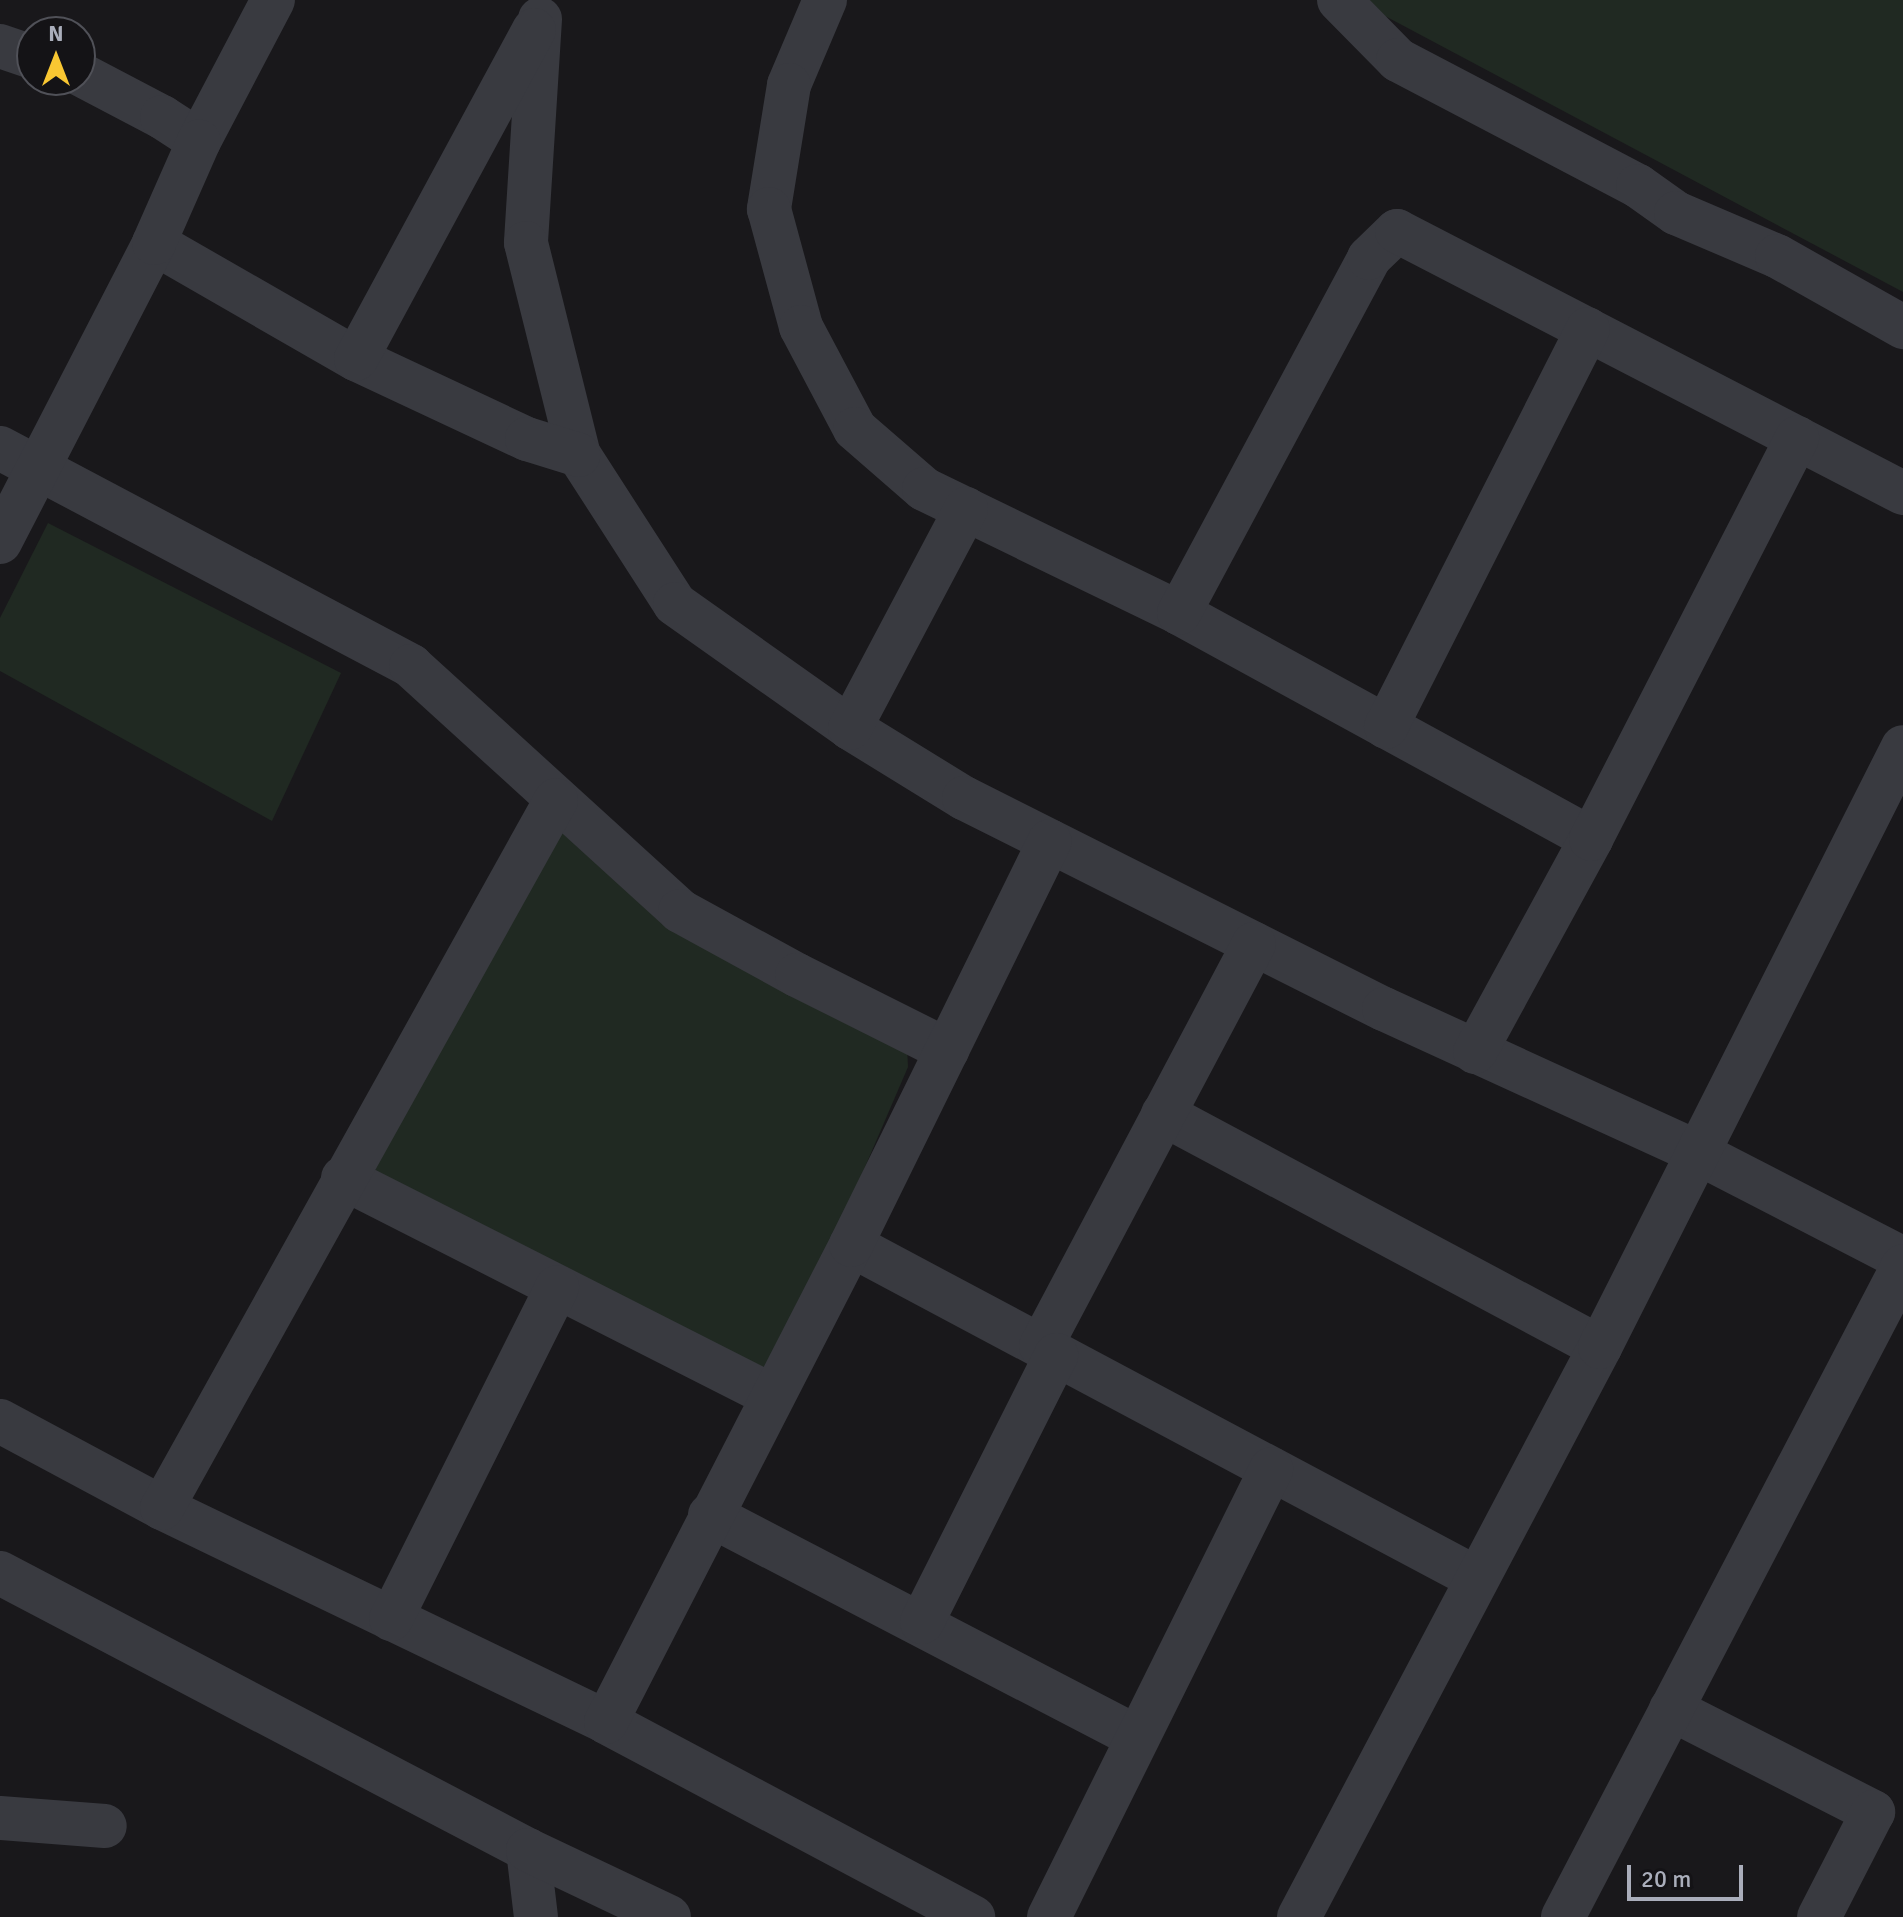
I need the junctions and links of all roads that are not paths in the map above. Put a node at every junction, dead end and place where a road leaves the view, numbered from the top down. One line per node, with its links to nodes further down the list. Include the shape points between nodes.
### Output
1 (273, 0): 6 (street)
2 (825, 0): 16 (street, via 789,85 769,209 801,327 855,429 924,489)
3 (1339, 0): 8 (street, via 1398,60 1638,186 1676,213 1777,256)
4 (545, 10): 10 (street); 13 (street, via 526,243)
5 (96, 82): 6 (street)
6 (199, 141): 7 (street)
7 (154, 243): 10 (street); 14 (street)
8 (1903, 327)
9 (1588, 329): 11 (street); 18 (street, via 1397,231 1369,258); 19 (street)
10 (356, 359): 13 (street, via 527,439)
11 (1797, 438): 15 (street); 23 (street)
12 (0, 448): 14 (street)
13 (579, 455): 20 (street, via 675,604)
14 (37, 470): 17 (street); 22 (street, via 411,666)
15 (1903, 493)
16 (966, 509): 18 (street); 20 (street)
17 (0, 542)
18 (1179, 613): 19 (street)
19 (1386, 727): 23 (street)
20 (850, 728): 24 (street, via 964,798)
21 (1903, 747): 29 (street)
22 (556, 800): 26 (street, via 680,911); 30 (street)
23 (1591, 839): 27 (street)
24 (1050, 841): 25 (street); 26 (street)
25 (1254, 944): 27 (street); 28 (street)
26 (947, 1050): 31 (street)
27 (1475, 1052): 29 (street)
28 (1163, 1114): 35 (street); 36 (street)
29 (1698, 1153): 32 (street); 35 (street)
30 (343, 1178): 34 (street); 40 (street)
31 (851, 1245): 36 (street); 37 (street)
32 (1903, 1259)
33 (1903, 1266): 46 (street)
34 (557, 1287): 37 (street); 44 (street)
35 (1600, 1347): 43 (street)
36 (1049, 1350): 39 (street); 45 (street)
37 (773, 1396): 41 (street)
38 (0, 1421): 40 (street)
39 (1271, 1469): 43 (street); 48 (street)
40 (162, 1508): 44 (street)
41 (710, 1515): 45 (street); 47 (street)
42 (0, 1573): 52 (street)
43 (1476, 1578): 57 (street)
44 (391, 1619): 47 (street)
45 (922, 1622): 48 (street)
46 (1671, 1709): 50 (street); 58 (street)
47 (606, 1722): 55 (street)
48 (1137, 1737): 56 (street)
49 (0, 1818): 51 (street)
50 (1888, 1820): 59 (street)
51 (105, 1826)
52 (528, 1850): 53 (street); 54 (street)
53 (536, 1917)
54 (669, 1917)
55 (973, 1917)
56 (1049, 1917)
57 (1299, 1917)
58 (1563, 1917)
59 (1819, 1917)

